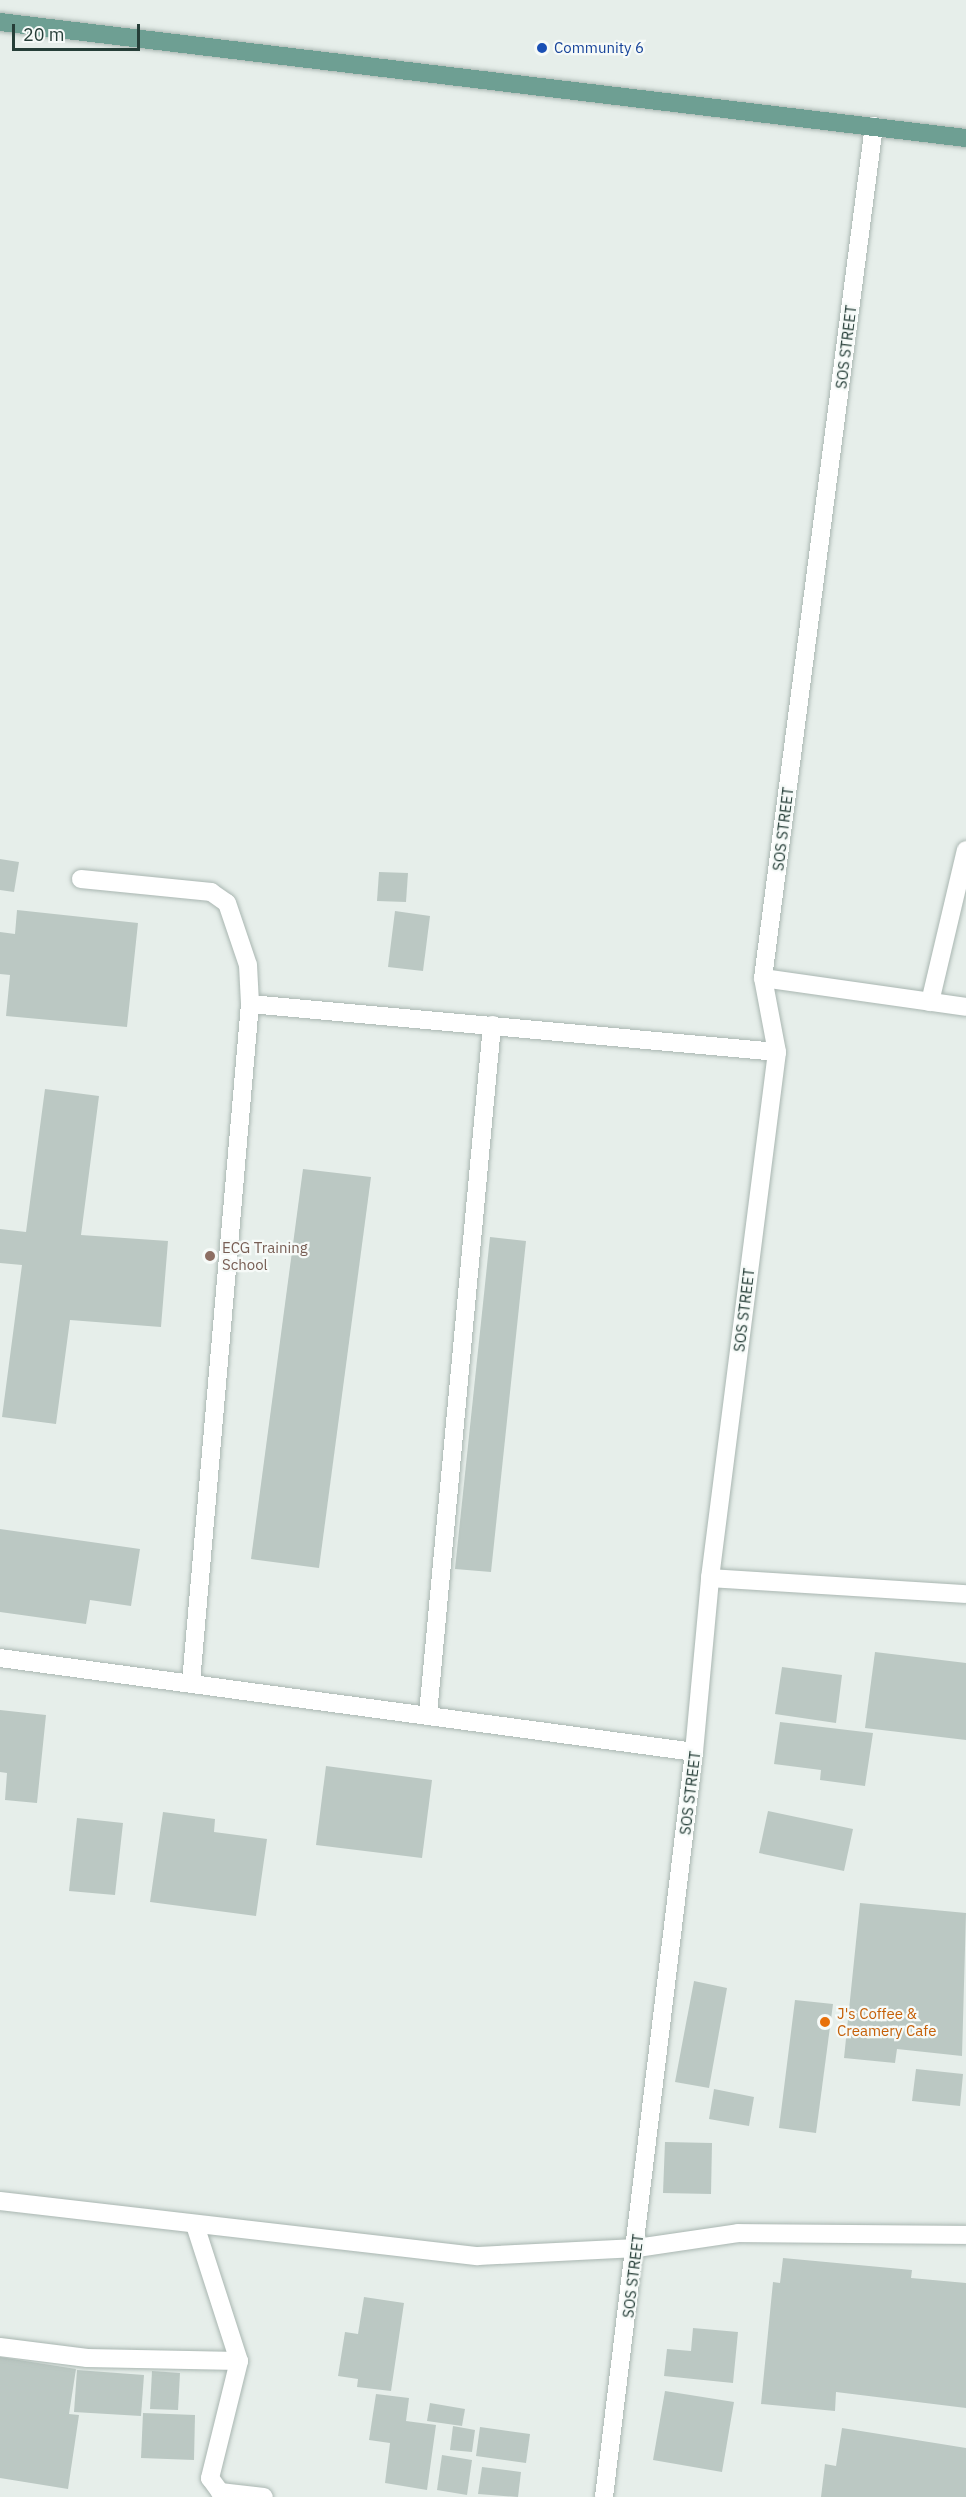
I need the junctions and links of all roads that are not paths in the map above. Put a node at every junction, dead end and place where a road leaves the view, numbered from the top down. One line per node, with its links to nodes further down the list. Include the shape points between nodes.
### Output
1 (0, 22): 2 (main road)
2 (874, 126): 3 (main road); 6 (street, SOS STREET)
3 (966, 138)
4 (966, 850): 7 (street)
5 (81, 879): 8 (street, via 218,896 227,903 248,964)
6 (763, 978): 7 (street); 11 (street, SOS STREET)
7 (930, 1002): 9 (street)
8 (250, 1004): 10 (street); 15 (street)
9 (966, 1007)
10 (492, 1025): 11 (street); 16 (street)
11 (777, 1052): 12 (street, SOS STREET)
12 (710, 1578): 13 (street); 17 (street, SOS STREET)
13 (966, 1594)
14 (0, 1658): 15 (street)
15 (191, 1682): 16 (street)
16 (428, 1714): 17 (street)
17 (694, 1752): 21 (street, SOS STREET)
18 (0, 2201): 19 (street)
19 (195, 2225): 21 (street, via 478,2256); 23 (street)
20 (966, 2235): 21 (street, via 738,2232)
21 (637, 2248): 25 (street, SOS STREET)
22 (0, 2347): 23 (street, via 87,2358)
23 (239, 2361): 24 (street, via 210,2478 220,2492)
24 (264, 2497)
25 (604, 2497)

